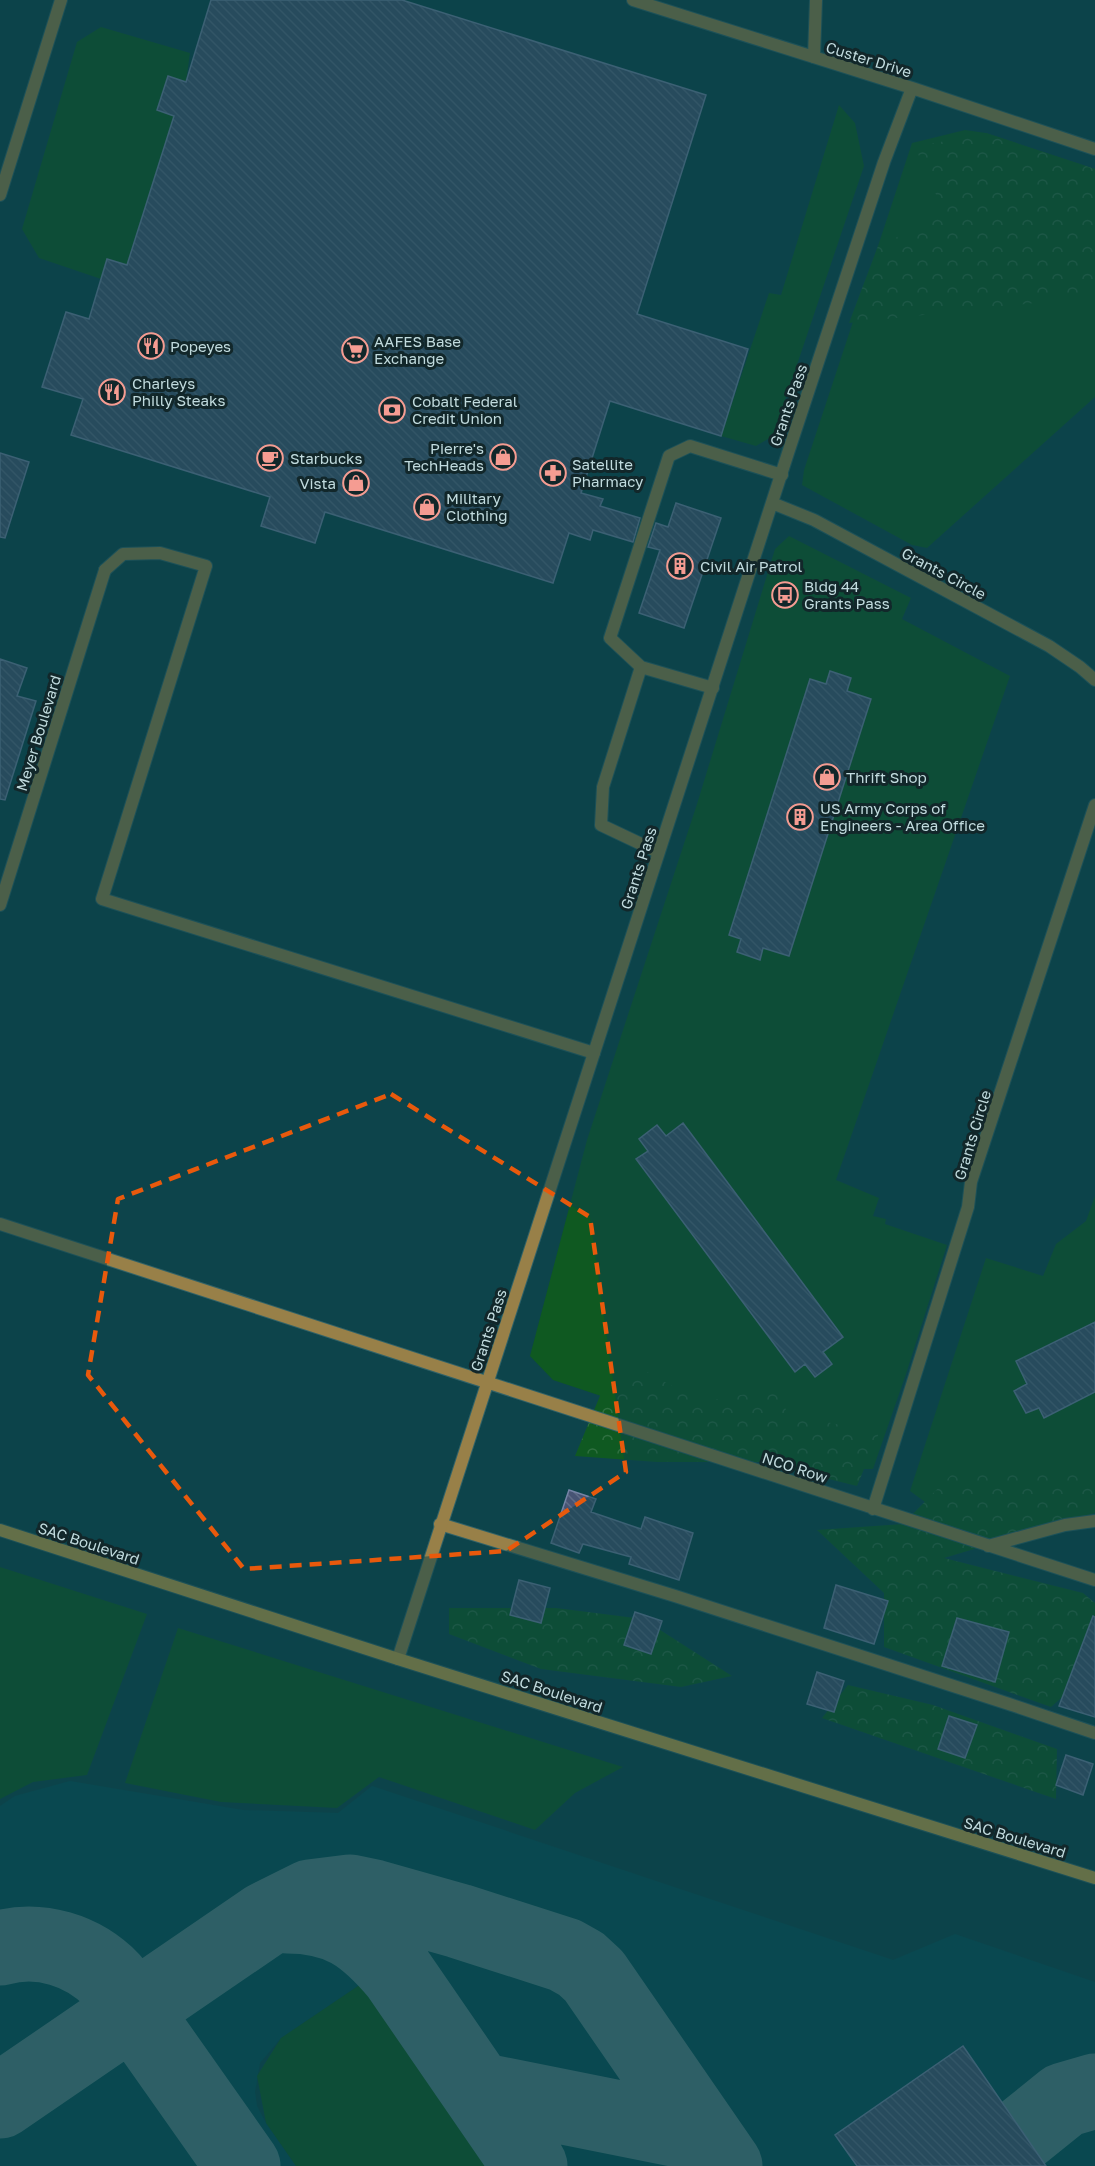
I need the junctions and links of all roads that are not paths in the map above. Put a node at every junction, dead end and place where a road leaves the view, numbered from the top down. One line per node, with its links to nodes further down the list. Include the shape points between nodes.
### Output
1 (61, 0): 7 (street)
2 (633, 0): 4 (street, Custer Drive)
3 (816, 0): 4 (street)
4 (814, 57): 5 (street, Custer Drive)
5 (912, 88): 6 (street, Custer Drive); 8 (street, Grants Pass)
6 (1095, 149)
7 (0, 195)
8 (782, 475): 9 (street, Grants Pass); 10 (street, via 690,446 669,456 609,638)
9 (772, 503): 11 (street, Grants Circle, via 813,520 1049,646); 12 (street, Grants Pass)
10 (640, 667): 12 (street); 14 (street, via 603,787 601,825)
11 (1095, 680)
12 (713, 688): 14 (street, Grants Pass)
13 (1095, 805): 19 (street, Grants Circle, via 971,1182 968,1207)
14 (658, 852): 16 (street, Grants Pass)
15 (0, 905): 16 (street, Meyer Boulevard, via 105,570 123,554 159,552 206,566 102,899)
16 (594, 1053): 18 (street, Grants Pass)
17 (0, 1224): 18 (street, NCO Row)
18 (487, 1381): 19 (street, NCO Row); 21 (street, Grants Pass)
19 (873, 1509): 23 (street, NCO Row)
20 (1095, 1521): 23 (street)
21 (440, 1524): 25 (street, Grants Pass); 26 (street, via 686,1599)
22 (0, 1530): 25 (street, SAC Boulevard)
23 (986, 1546): 24 (street, NCO Row)
24 (1095, 1580)
25 (398, 1659): 27 (street, SAC Boulevard)
26 (1095, 1733)
27 (1095, 1878)

